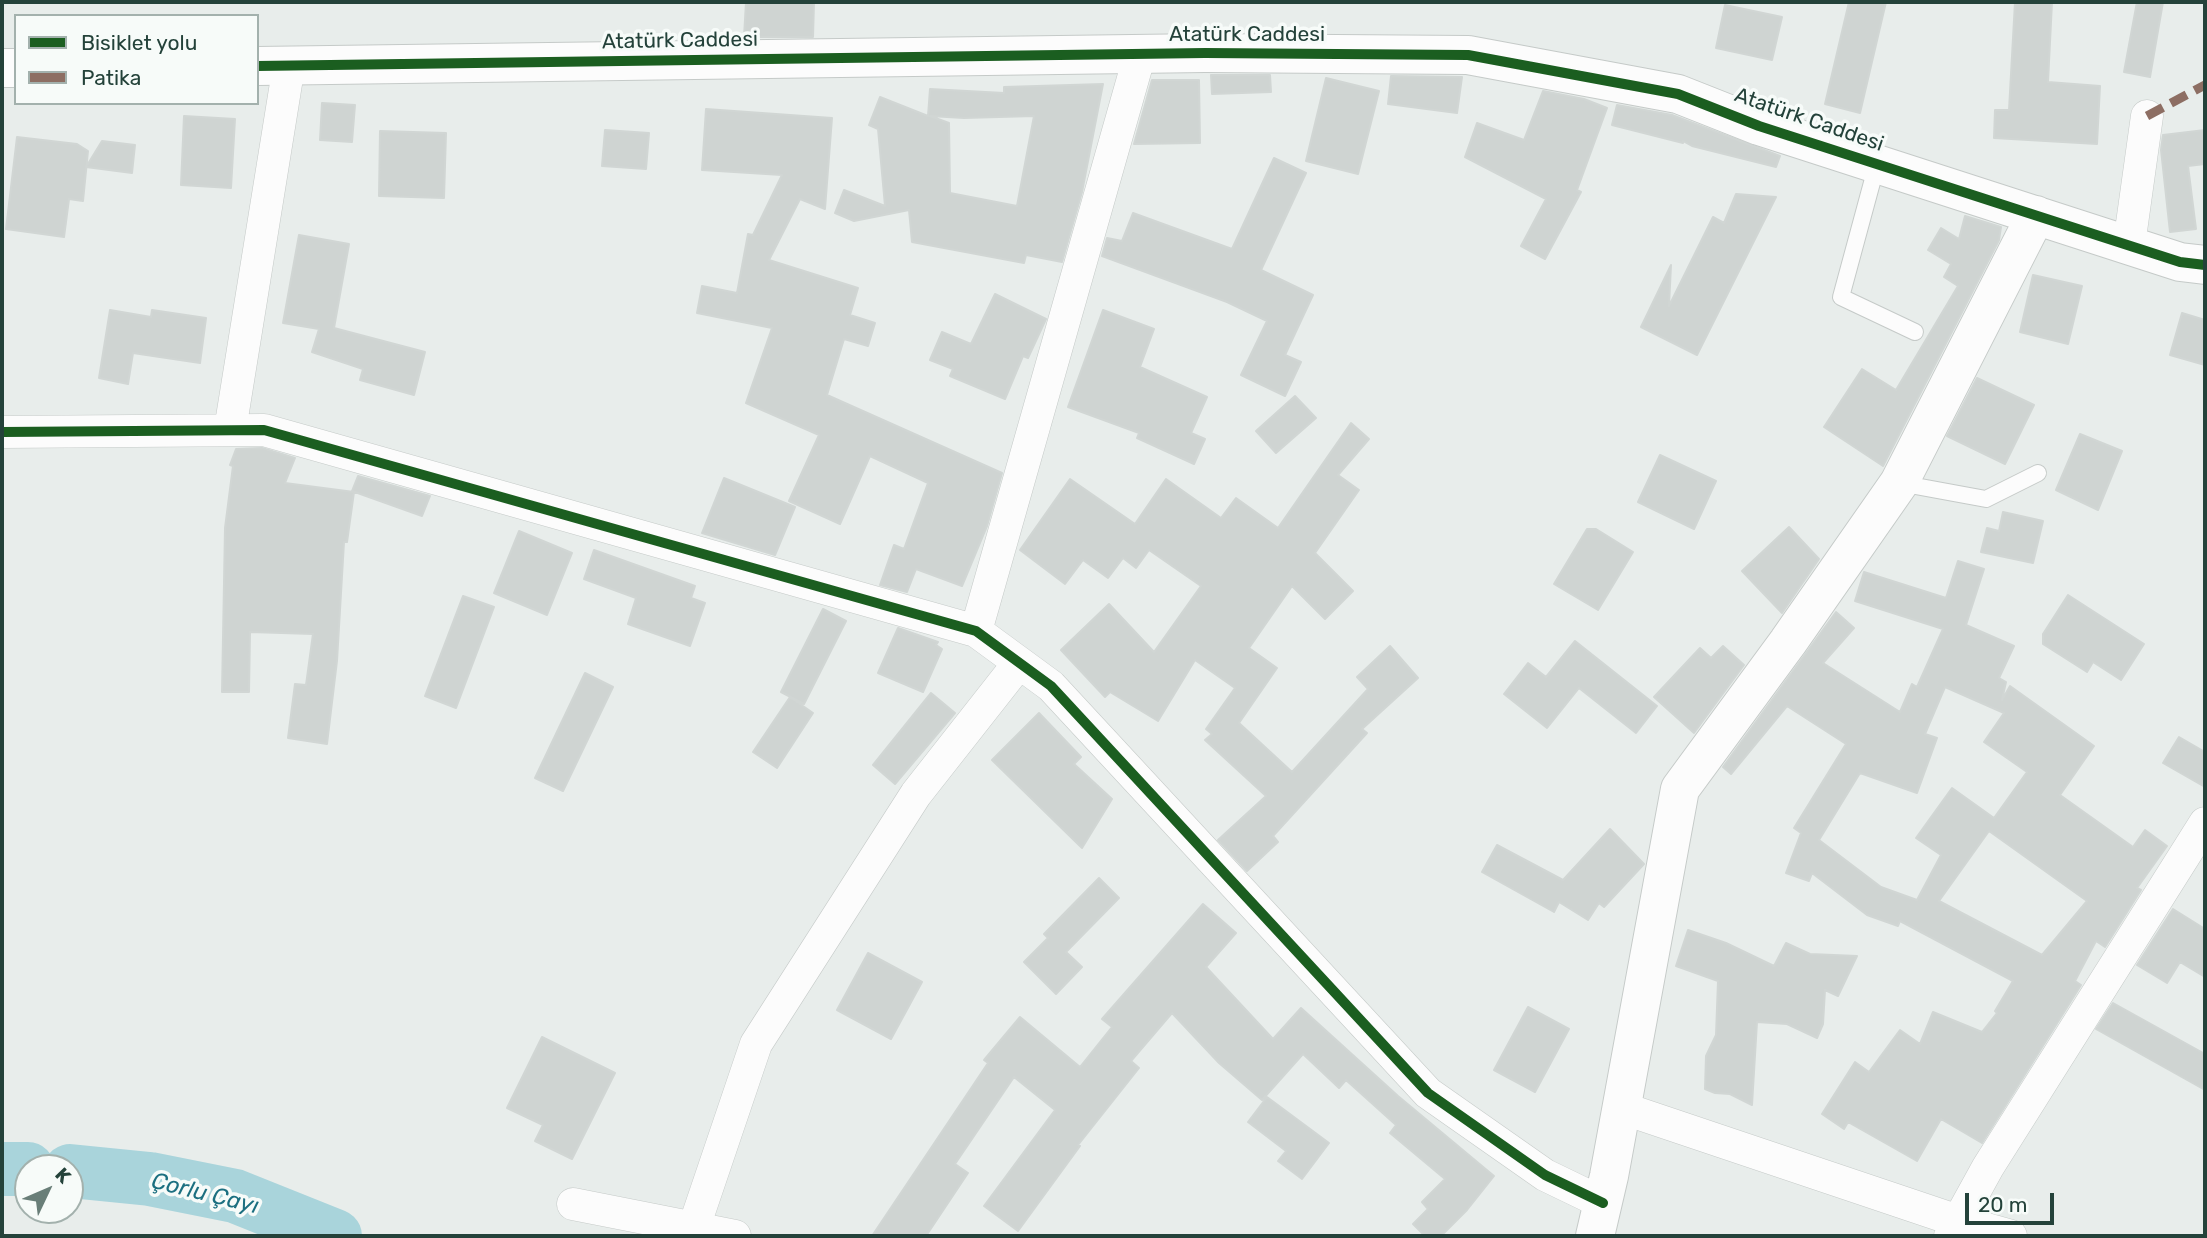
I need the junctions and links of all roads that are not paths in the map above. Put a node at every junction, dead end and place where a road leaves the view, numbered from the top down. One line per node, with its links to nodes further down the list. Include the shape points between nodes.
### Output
1 (1140, 54): 2 (street, Atatürk Caddesi); 4 (street, Atatürk Caddesi, via 1468,55 1678,94); 13 (street)
2 (273, 65): 9 (street)
3 (2147, 116): 6 (street)
4 (1877, 164): 5 (street, Atatürk Caddesi); 8 (lane, via 1841,297)
5 (2036, 215): 6 (street, Atatürk Caddesi); 12 (street)
6 (2129, 246): 7 (street, Atatürk Caddesi)
7 (2205, 265)
8 (1915, 332)
9 (230, 430): 10 (street); 13 (street, via 264,430)
10 (2, 432)
11 (2038, 473): 12 (lane, via 1986,499)
12 (1899, 483): 15 (street, via 1680,789)
13 (997, 647): 17 (street, via 1051,686 1428,1093); 18 (street, via 992,698 916,794 756,1044)
14 (2205, 823): 19 (street, via 1988,1167)
15 (1622, 1108): 17 (street); 19 (street)
16 (573, 1204): 18 (street)
17 (1599, 1219)
18 (694, 1227): 20 (street)
19 (1954, 1229): 21 (street)
20 (735, 1236)
21 (2011, 1236)

